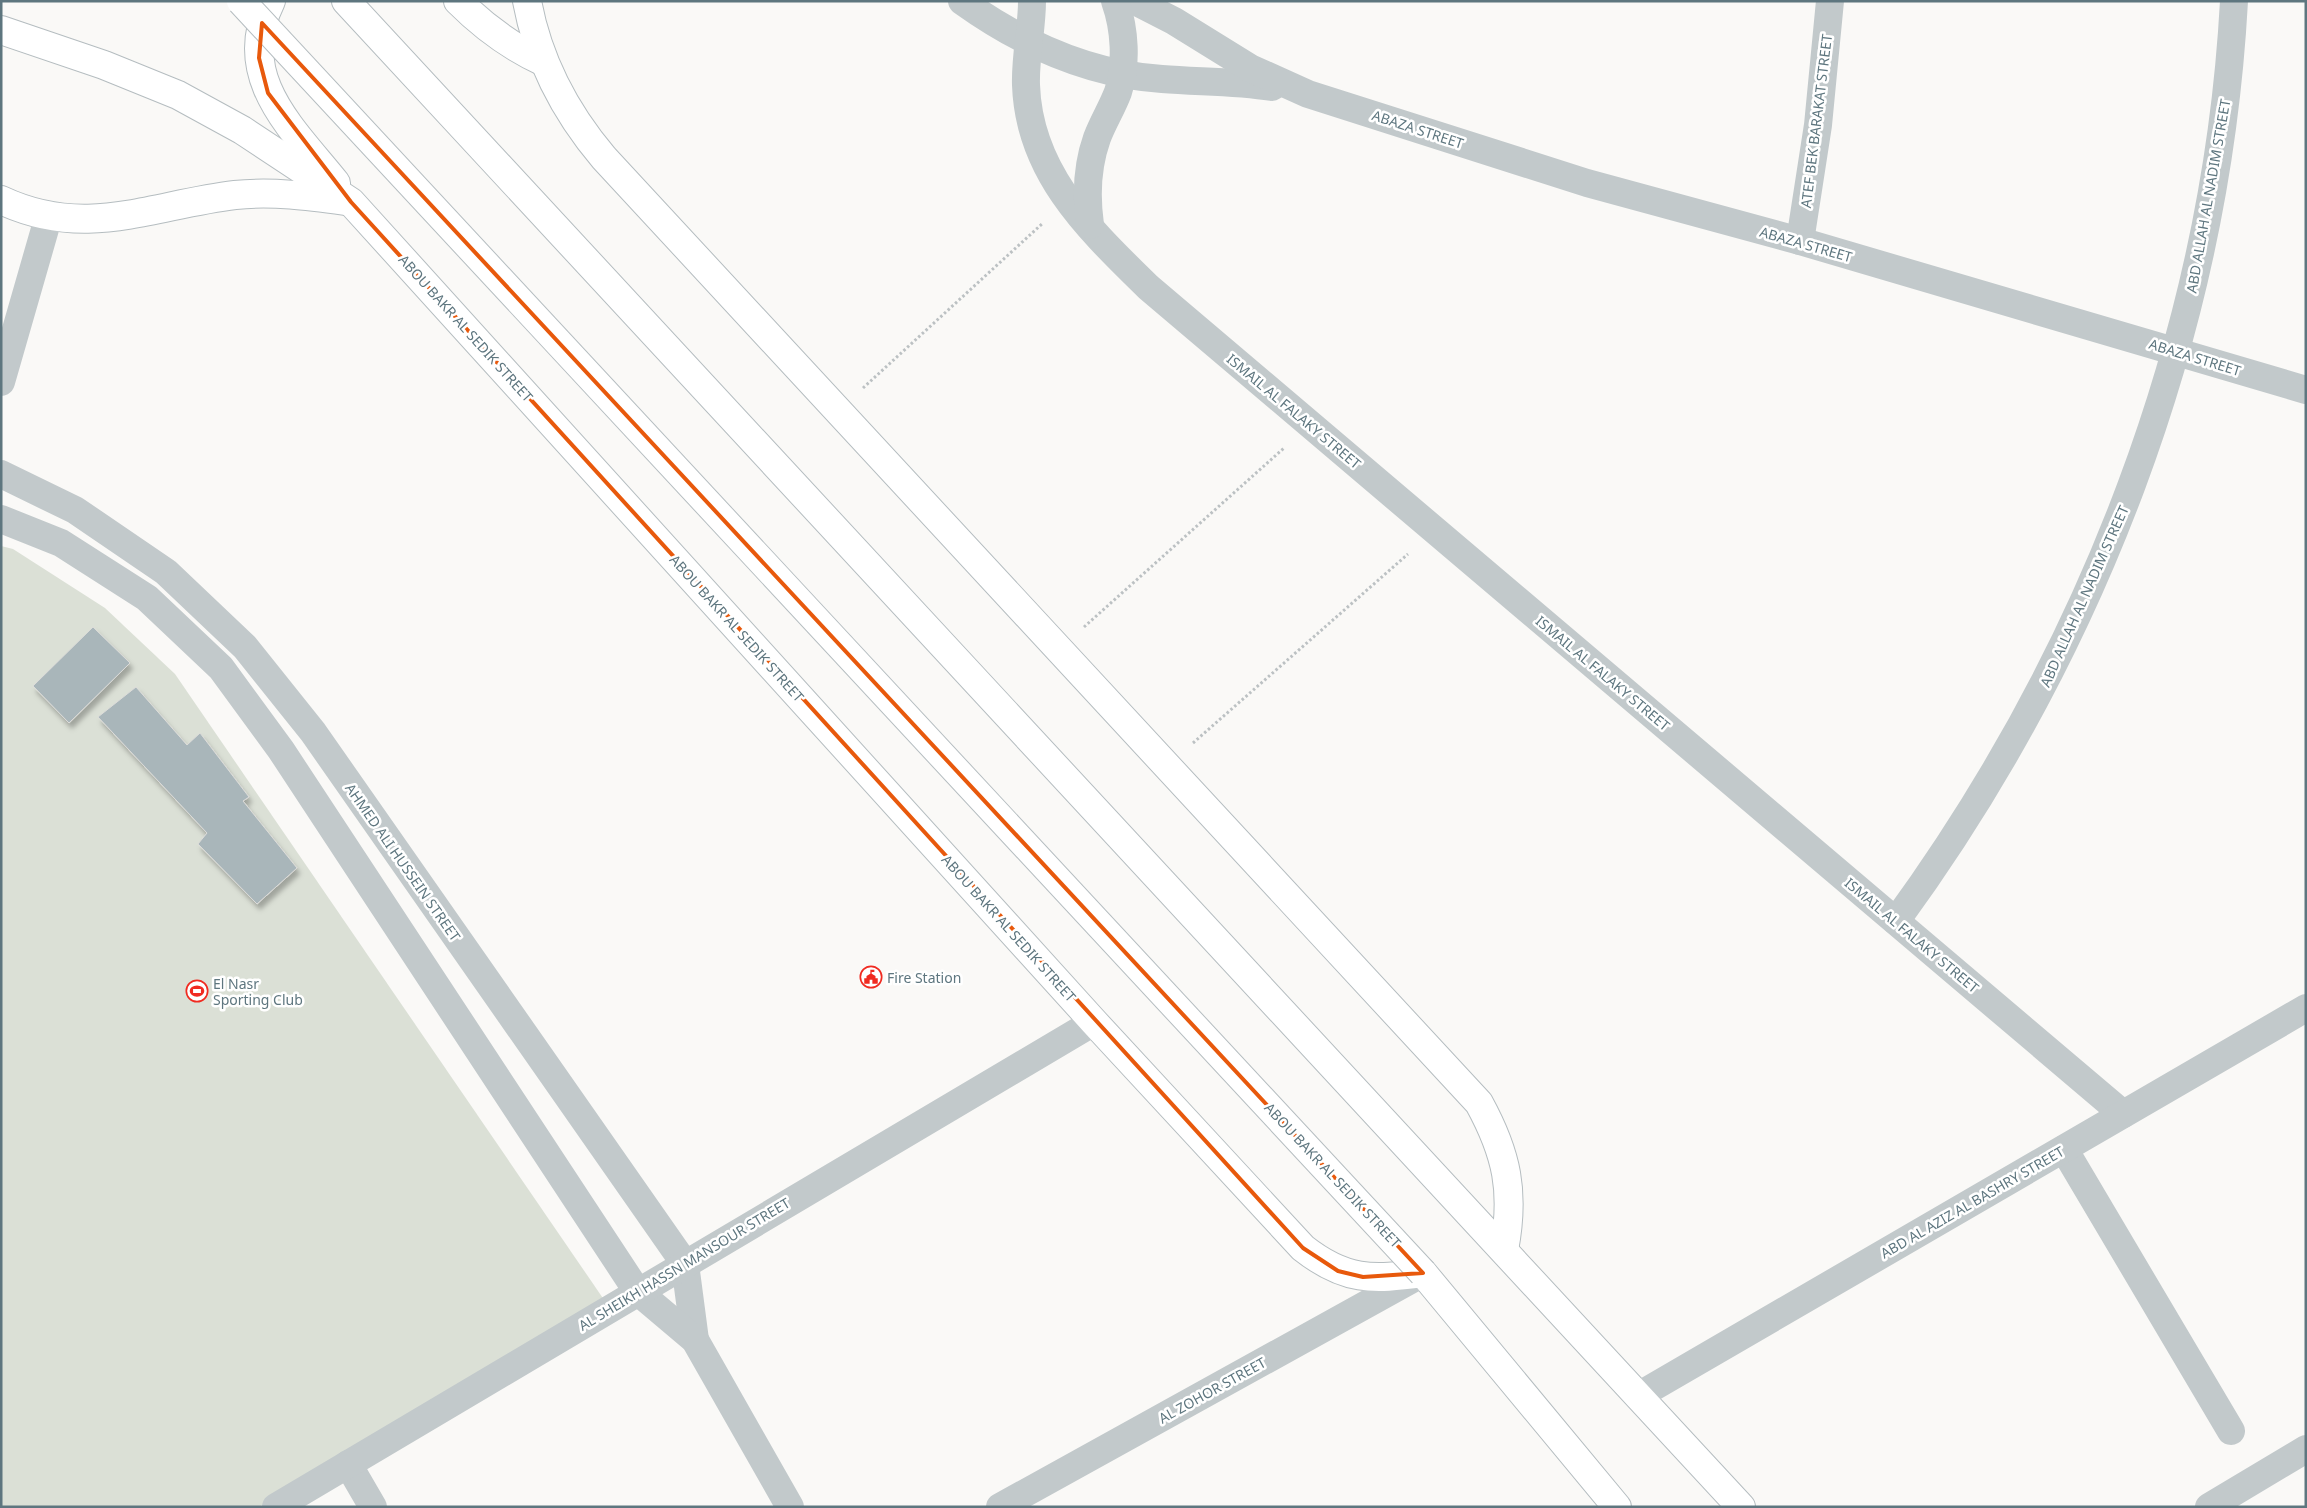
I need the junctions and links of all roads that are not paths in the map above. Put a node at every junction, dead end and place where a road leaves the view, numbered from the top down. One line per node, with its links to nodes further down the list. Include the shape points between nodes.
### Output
1 (241, 1): 34 (main road, ABOU BAKR AL SEDIK STREET, bridge)
2 (270, 1): 17 (main road, via 259,39 261,76 277,110)
3 (346, 1): 32 (main road)
4 (458, 1): 14 (main road, via 496,35)
5 (527, 1): 14 (main road)
6 (962, 1): 13 (street, ABAZA STREET)
7 (1032, 1): 13 (street, ISMAIL AL FALAKY STREET)
8 (1114, 1): 15 (street, via 1123,46)
9 (1135, 1): 16 (street, ABAZA STREET, via 1250,68)
10 (1830, 1): 21 (street, ATEF BEK BARAKAT STREET, via 1818,125)
11 (2234, 1): 22 (street, ABD ALLAH AL NADIM STREET, via 2217,157)
12 (1, 30): 17 (main road, ABOU BAKR AL SEDIK STREET, via 104,65 178,95 242,130)
13 (1029, 43): 15 (street, ABAZA STREET, via 1074,62); 20 (street, ISMAIL AL FALAKY STREET, via 1026,83 1031,123 1042,158 1067,201)
14 (544, 62): 32 (main road, via 564,102 594,146 1479,1103 1505,1160 1510,1191)
15 (1122, 74): 16 (street, ABAZA STREET, via 1244,83); 20 (street, via 1092,155 1088,190)
16 (1308, 94): 21 (street, ABAZA STREET, via 1587,183)
17 (352, 202): 19 (main road, via 295,195 238,195 102,220); 29 (main road, ABOU BAKR AL SEDIK STREET)
18 (2, 204): 19 (main road)
19 (49, 215): 23 (street)
20 (1090, 225): 27 (street, ISMAIL AL FALAKY STREET, via 1148,287)
21 (1800, 241): 22 (street, ABAZA STREET)
22 (2176, 351): 24 (street, ABAZA STREET); 27 (street, ABD ALLAH AL NADIM STREET, via 2126,502 2062,649 1985,789)
23 (1, 382)
24 (2306, 390)
25 (1, 474): 33 (street, AHMED ALI HUSSEIN STREET, via 76,510 166,572 245,647 313,732)
26 (1, 519): 35 (street, AHMED ALI HUSSEIN STREET, via 61,543 147,598 221,668 281,750)
27 (1896, 921): 30 (street, ISMAIL AL FALAKY STREET)
28 (2306, 1008): 30 (street, ABD AL AZIZ AL BASHRY STREET)
29 (1094, 1022): 33 (street, AL SHEIKH HASSN MANSOUR STREET); 34 (main road, ABOU BAKR AL SEDIK STREET, via 1303,1248 1319,1261 1338,1271 1363,1277 1388,1278)
30 (2123, 1114): 31 (street, ABD AL AZIZ AL BASHRY STREET)
31 (2064, 1148): 37 (street, ABD AL AZIZ AL BASHRY STREET); 38 (street)
32 (1504, 1250): 37 (main road)
33 (685, 1264): 35 (street, AL SHEIKH HASSN MANSOUR STREET); 36 (street, AHMED ALI HUSSEIN STREET)
34 (1423, 1273): 45 (street, AL ZOHOR STREET); 46 (main road, ABOU BAKR AL SEDIK STREET)
35 (637, 1290): 36 (street, AHMED ALI HUSSEIN STREET); 40 (street, AL SHEIKH HASSN MANSOUR STREET)
36 (695, 1340): 44 (street, AHMED ALI HUSSEIN STREET)
37 (1638, 1396): 47 (main road)
38 (2230, 1431)
39 (2306, 1449): 41 (street)
40 (348, 1464): 42 (street, AL SHEIKH HASSN MANSOUR STREET); 43 (street)
41 (2240, 1498): 48 (street)
42 (276, 1507)
43 (373, 1507)
44 (790, 1507)
45 (1000, 1507)
46 (1617, 1507)
47 (1741, 1507)
48 (2210, 1507)

